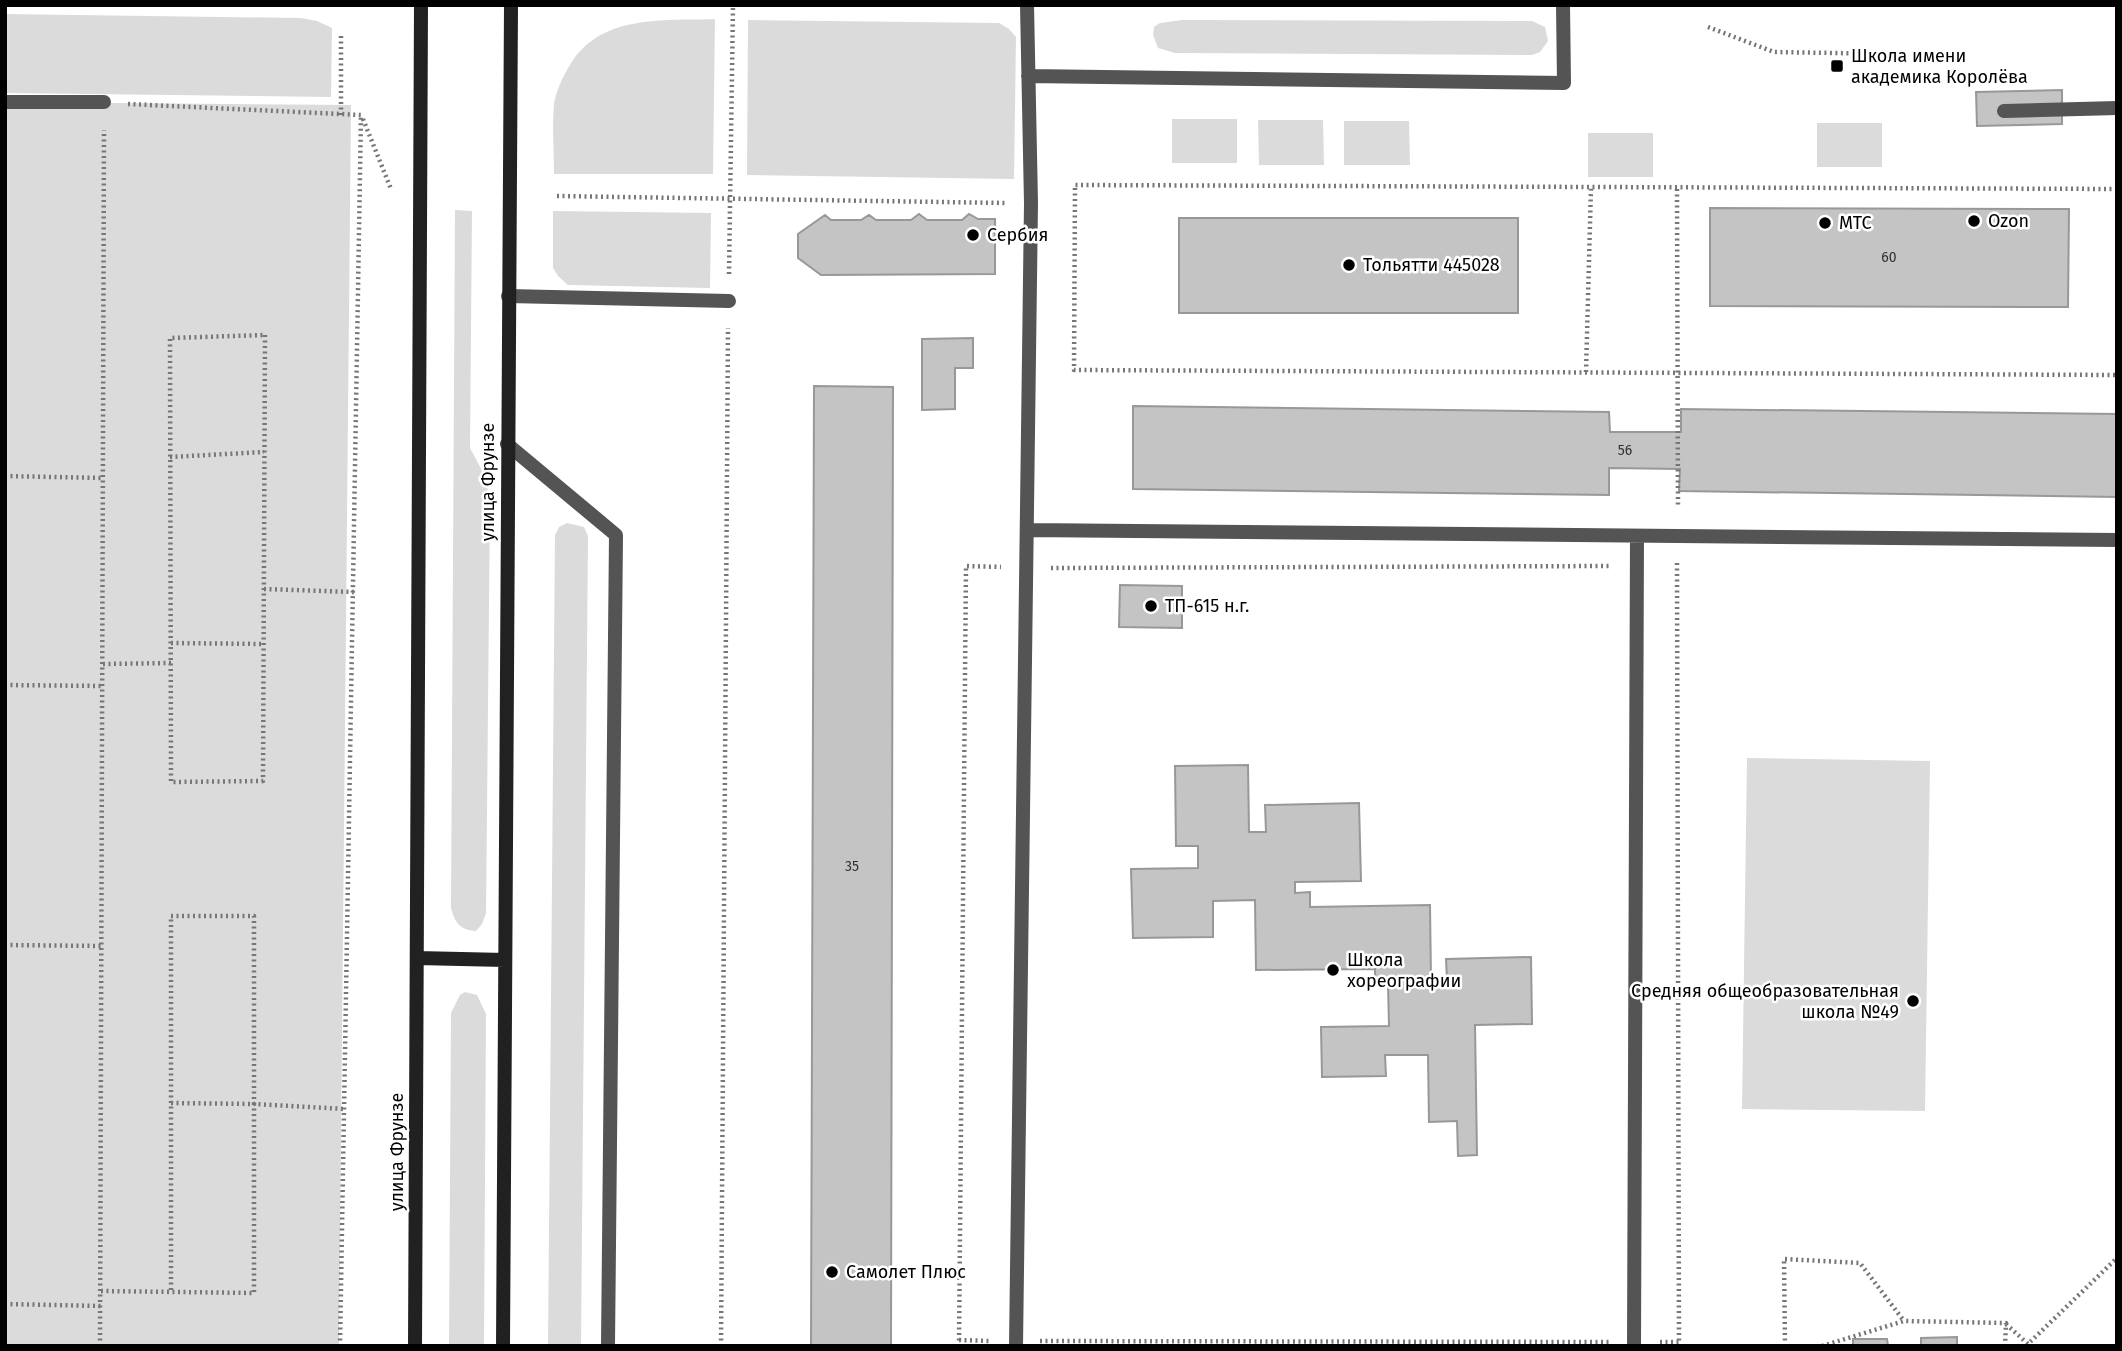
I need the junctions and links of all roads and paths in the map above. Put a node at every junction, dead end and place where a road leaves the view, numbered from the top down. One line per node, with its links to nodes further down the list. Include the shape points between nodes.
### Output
1 (421, 5): 51 (main road, улица Фрунзе)
2 (511, 5): 23 (main road, улица Фрунзе)
3 (733, 5): 21 (path)
4 (1027, 5): 9 (street)
5 (1563, 5): 9 (street, via 1564,83)
6 (1708, 27): 8 (path, via 1774,52)
7 (341, 36): 14 (path)
8 (1894, 54)
9 (1028, 76): 22 (street)
10 (5, 102): 11 (street)
11 (104, 102): 14 (path); 32 (path)
12 (2117, 108): 13 (street)
13 (2004, 111)
14 (341, 115): 15 (path)
15 (361, 115): 19 (path); 42 (path)
16 (1591, 187): 17 (path); 25 (path); 25 (path, via 1075,185 1074,370)
17 (1677, 188): 18 (path); 26 (path)
18 (2117, 189)
19 (393, 195)
20 (557, 196): 21 (path)
21 (731, 197): 22 (path); 24 (path)
22 (1031, 203): 33 (street)
23 (508, 296): 24 (street); 28 (main road, улица Фрунзе)
24 (729, 301): 73 (path)
25 (1586, 372): 26 (path)
26 (1678, 373): 27 (path); 34 (path)
27 (2117, 374)
28 (507, 444): 52 (main road, улица Фрунзе); 72 (street, via 616,535)
29 (264, 453): 30 (path); 30 (path, via 265,335 170,338); 41 (path)
30 (170, 457): 43 (path)
31 (5, 476): 32 (path)
32 (103, 478): 46 (path)
33 (1027, 530): 35 (street); 40 (street)
34 (1678, 536): 35 (street); 36 (street); 38 (path)
35 (1637, 537): 37 (street)
36 (2117, 540)
37 (1638, 566): 38 (path); 40 (path); 66 (street)
38 (1677, 566): 39 (path); 67 (path)
39 (1691, 566)
40 (1026, 568): 63 (path, via 966,566); 64 (street)
41 (264, 589): 42 (path); 44 (path)
42 (354, 592): 55 (path)
43 (171, 643): 44 (path); 45 (path)
44 (263, 644): 45 (path, via 263,781 171,782)
45 (171, 663): 46 (path)
46 (103, 664): 48 (path)
47 (5, 685): 48 (path)
48 (103, 686): 50 (path)
49 (5, 945): 50 (path)
50 (102, 946): 57 (path)
51 (417, 958): 52 (main road); 70 (main road, улица Фрунзе)
52 (505, 960): 71 (main road, улица Фрунзе)
53 (171, 1103): 54 (path); 54 (path, via 171,916 254,916); 58 (path)
54 (254, 1104): 55 (path); 58 (path, via 254,1293)
55 (345, 1110): 69 (path)
56 (2117, 1258): 62 (path, via 2028,1344)
57 (101, 1291): 58 (path); 60 (path)
58 (171, 1292)
59 (5, 1304): 60 (path)
60 (101, 1306): 68 (path)
61 (1904, 1321): 62 (path); 74 (path, via 1860,1263 1784,1259); 75 (path)
62 (2006, 1324): 76 (path)
63 (959, 1343): 64 (path)
64 (1016, 1343): 65 (path)
65 (1315, 1344): 66 (path)
66 (1634, 1344): 67 (path)
67 (1679, 1344)
68 (100, 1346)
69 (340, 1346)
70 (415, 1346)
71 (503, 1346)
72 (608, 1346)
73 (721, 1346)
74 (1785, 1346)
75 (1822, 1346)
76 (2005, 1346)

